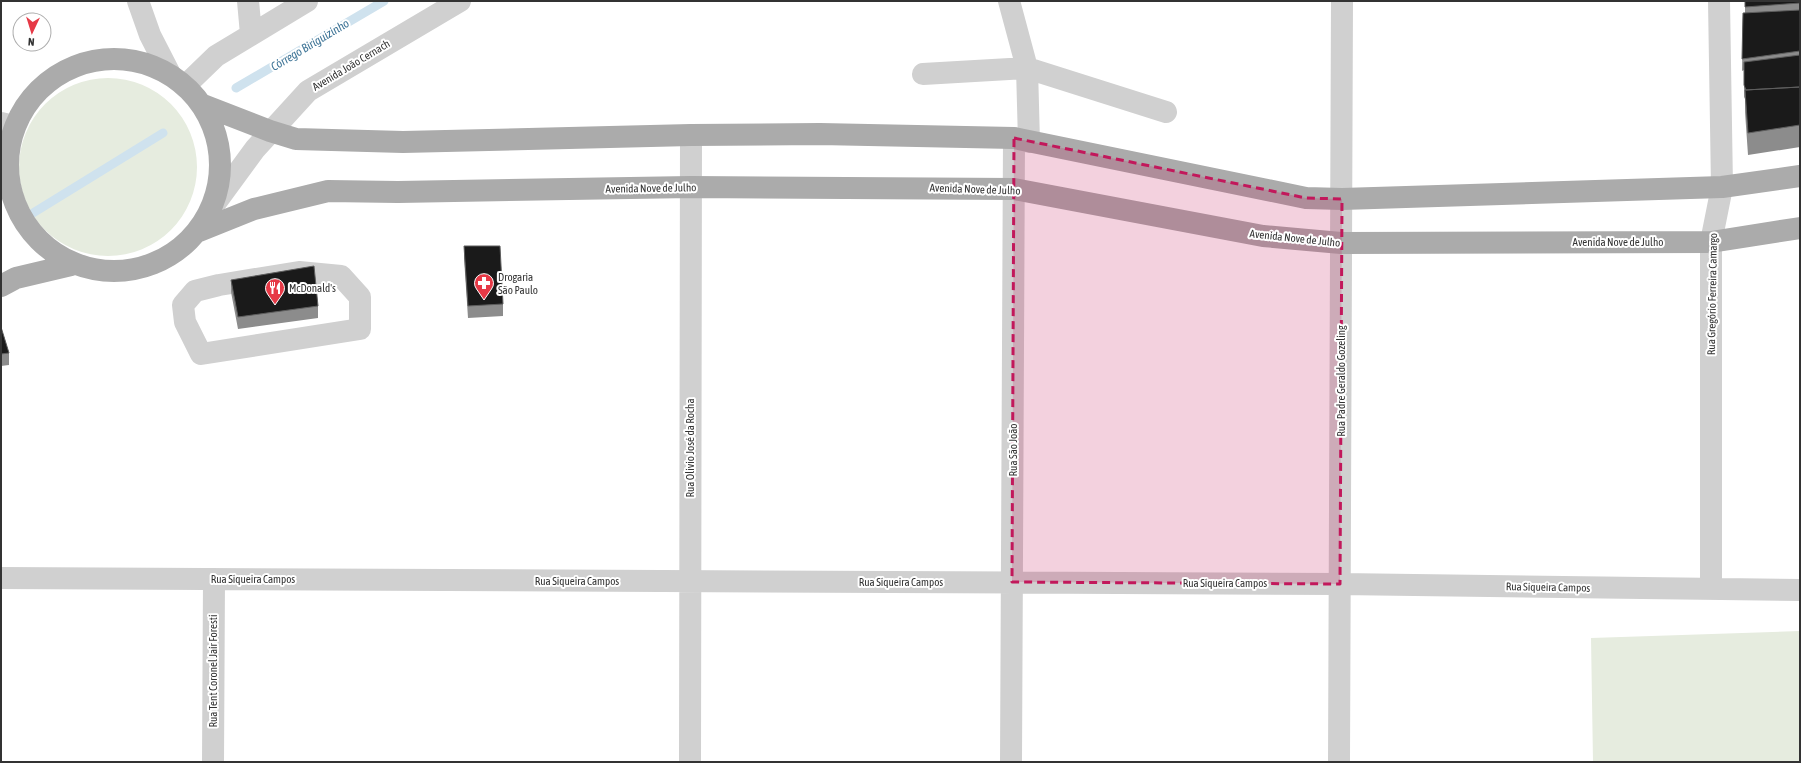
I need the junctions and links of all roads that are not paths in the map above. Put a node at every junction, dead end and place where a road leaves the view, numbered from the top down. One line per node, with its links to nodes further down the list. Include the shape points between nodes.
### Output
1 (138, 1): 11 (street, via 150,35)
2 (248, 1): 8 (street)
3 (307, 1): 8 (street)
4 (460, 1): 14 (street, Avenida João Cernach, via 308,91)
5 (1009, 1): 9 (street, Rua São João)
6 (1342, 1): 23 (street, Rua Padre Geraldo Gozeling)
7 (1719, 1): 21 (street, Rua Gregório Ferreira Camargo)
8 (250, 34): 11 (street)
9 (1027, 68): 10 (street); 13 (street); 17 (street, Rua São João)
10 (923, 74)
11 (178, 79): 12 (main road); 15 (main road, via 153,65 112,58 71,67 37,91)
12 (203, 105): 14 (main road); 24 (main road, via 215,128 221,153 221,180)
13 (1166, 112)
14 (270, 131): 16 (main road, via 296,139 403,142); 24 (street, Avenida João Cernach)
15 (7, 132): 18 (main road)
16 (691, 135): 17 (main road, via 820,134); 20 (street, Rua Olivio José da Rocha)
17 (1021, 140): 22 (street, Rua São João); 23 (main road, via 1306,198)
18 (4, 169): 29 (main road, via 11,195 23,221 41,243)
19 (1800, 176): 21 (main road)
20 (691, 187): 22 (main road, Avenida Nove de Julho); 26 (main road, Avenida Nove de Julho, via 328,191 254,209); 34 (street, Rua Olivio José da Rocha)
21 (1722, 187): 23 (main road); 27 (street, Rua Gregório Ferreira Camargo)
22 (1014, 189): 28 (main road, Avenida Nove de Julho, via 1263,236); 35 (street, Rua São João)
23 (1342, 199): 28 (street, Rua Padre Geraldo Gozeling)
24 (214, 205): 26 (main road)
25 (1800, 228): 27 (main road, Avenida Nove de Julho)
26 (199, 231): 29 (main road, via 169,257 132,270)
27 (1711, 242): 28 (main road, Avenida Nove de Julho); 37 (street, Rua Gregório Ferreira Camargo)
28 (1341, 243): 36 (street, Rua Padre Geraldo Gozeling)
29 (71, 265): 30 (main road, via 16,278)
30 (1, 286)
31 (201, 354): 31 (street, via 360,329 360,297 341,276 299,272 195,291 183,305 185,322)
32 (1, 578): 33 (street, Rua Siqueira Campos)
33 (214, 579): 34 (street, Rua Siqueira Campos); 39 (street, Rua Tent Coronel Jaír Foresti)
34 (690, 581): 35 (street, Rua Siqueira Campos); 40 (street, Rua Olivio José da Rocha)
35 (1012, 582): 36 (street, Rua Siqueira Campos); 41 (street, Rua São João)
36 (1340, 584): 37 (street, Rua Siqueira Campos); 42 (street, Rua Padre Geraldo Gozeling)
37 (1710, 589): 38 (street, Rua Siqueira Campos)
38 (1800, 590)
39 (213, 762)
40 (690, 762)
41 (1011, 762)
42 (1339, 762)

